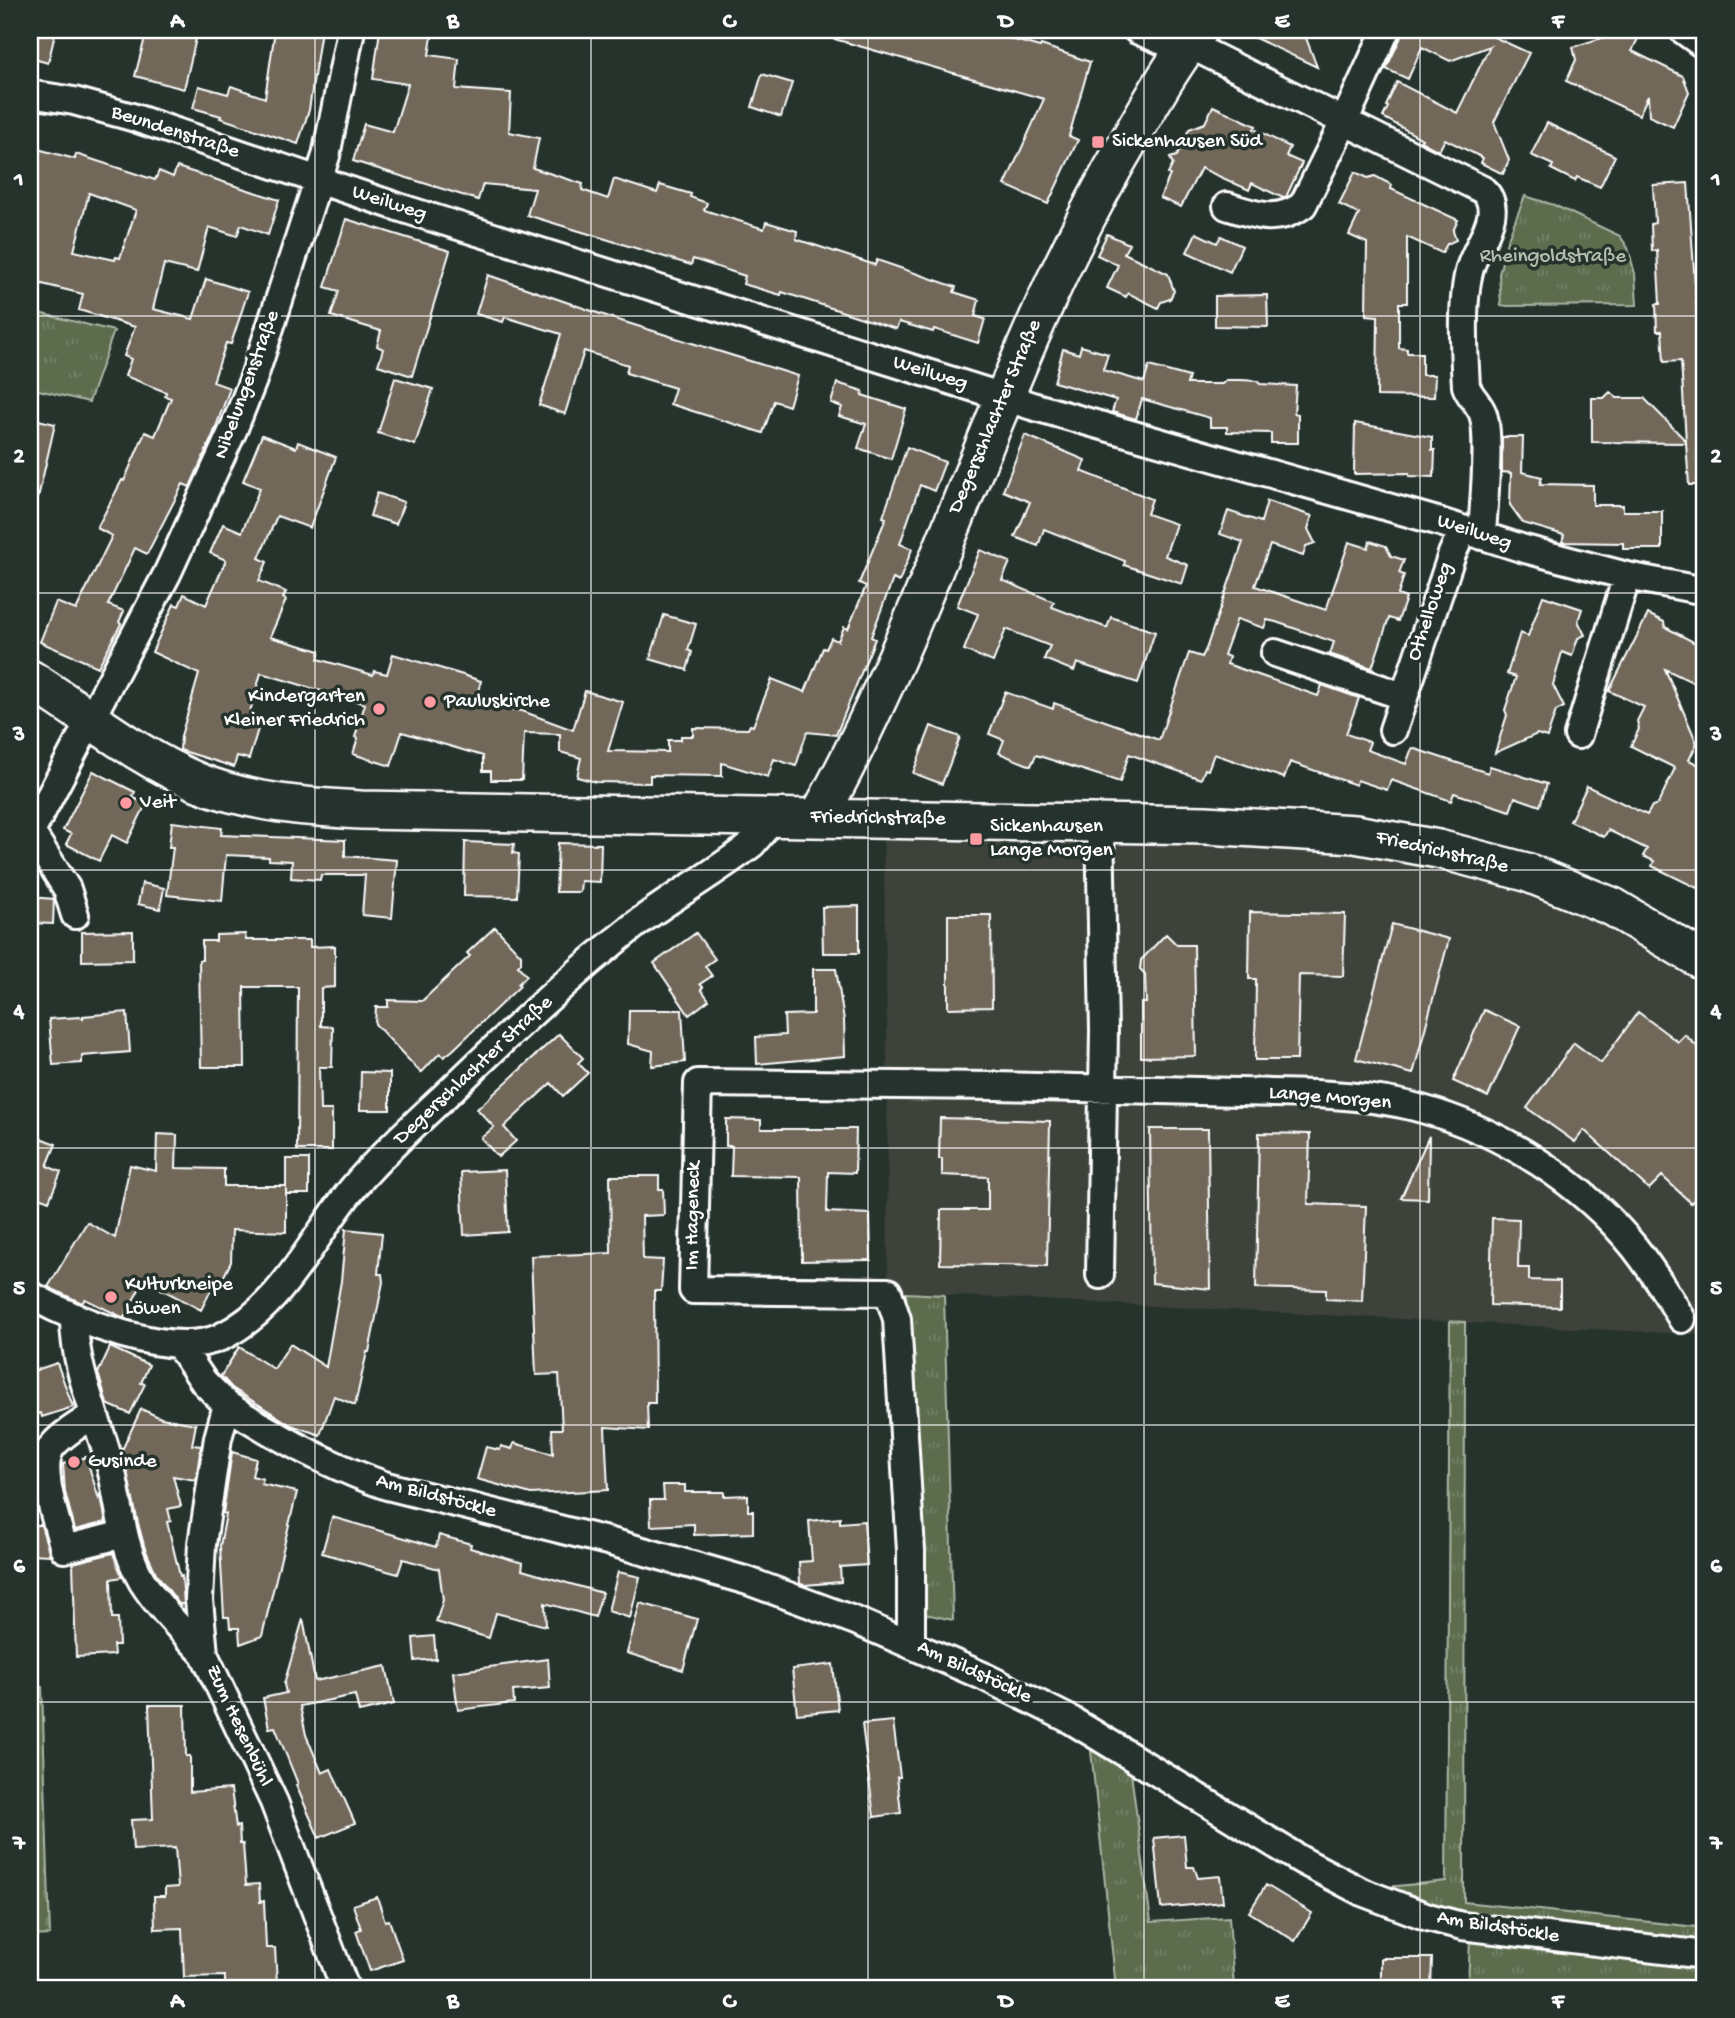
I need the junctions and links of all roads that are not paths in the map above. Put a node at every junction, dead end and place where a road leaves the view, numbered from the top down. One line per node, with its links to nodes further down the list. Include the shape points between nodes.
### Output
1 (351, 30): 9 (street, Nibelungenstraße)
2 (1137, 30): 5 (street)
3 (1386, 30): 8 (street)
4 (1683, 30): 6 (street)
5 (1190, 41): 8 (street); 11 (street, Degerschlachter Straße, via 1088,211)
6 (1705, 46)
7 (30, 94): 9 (street, Beundenstraße, via 132,117)
8 (1344, 122): 10 (street, via 1303,205 1291,214 1271,217); 12 (street, via 1490,197 1491,219 1469,269 1466,289 1466,386 1480,406 1486,427)
9 (319, 181): 11 (street, Weilweg); 18 (street, Nibelungenstraße, via 234,428 167,574)
10 (1227, 206)
11 (1003, 396): 12 (street, Weilweg); 22 (street, Degerschlachter Straße, via 877,702)
12 (1472, 533): 13 (street, Weilweg); 17 (street, Othelloweg, via 1452,554)
13 (1627, 576): 14 (street, Weilweg); 20 (street)
14 (1705, 591)
15 (1275, 653): 17 (street)
16 (30, 679): 18 (street, Friedrichstraße)
17 (1403, 696): 19 (street, Othelloweg)
18 (88, 718): 21 (street, Friedrichstraße, via 198,782 296,806); 24 (street, Nibelungenstraße)
19 (1393, 730)
20 (1578, 735)
21 (769, 817): 22 (street, Friedrichstraße); 32 (street, Degerschlachter Straße, via 752,844 634,927 451,1090 354,1187 270,1302 219,1338)
22 (818, 818): 23 (street, Friedrichstraße)
23 (1100, 822): 26 (street, Friedrichstraße, via 1310,830 1438,849 1570,888 1613,907); 27 (street)
24 (31, 833): 25 (street, via 67,889)
25 (75, 915)
26 (1705, 962)
27 (1104, 1088): 28 (street); 31 (street, Lange Morgen, via 1343,1095 1422,1109 1459,1121 1540,1164 1600,1211 1634,1247); 36 (street, Im Hageneck, via 698,1083 693,1290 888,1292 897,1319 911,1551)
28 (1100, 1275)
29 (30, 1295): 30 (street)
30 (74, 1318): 32 (street, via 156,1342); 34 (street, via 74,1340)
31 (1682, 1319)
32 (189, 1344): 33 (street, via 204,1382)
33 (227, 1405): 36 (street, Am Bildstöckle, via 305,1451 387,1486 748,1581); 37 (street, Zum Hesenbühl, via 202,1544 199,1600)
34 (94, 1414): 35 (street); 35 (street, via 50,1449 47,1485 64,1549)
35 (124, 1534): 37 (street, via 142,1580)
36 (911, 1645): 38 (street, Am Bildstöckle, via 1071,1720 1301,1860 1392,1905 1462,1926)
37 (204, 1654): 39 (street, Zum Hesenbühl, via 274,1802)
38 (1705, 1955)
39 (345, 1988)

